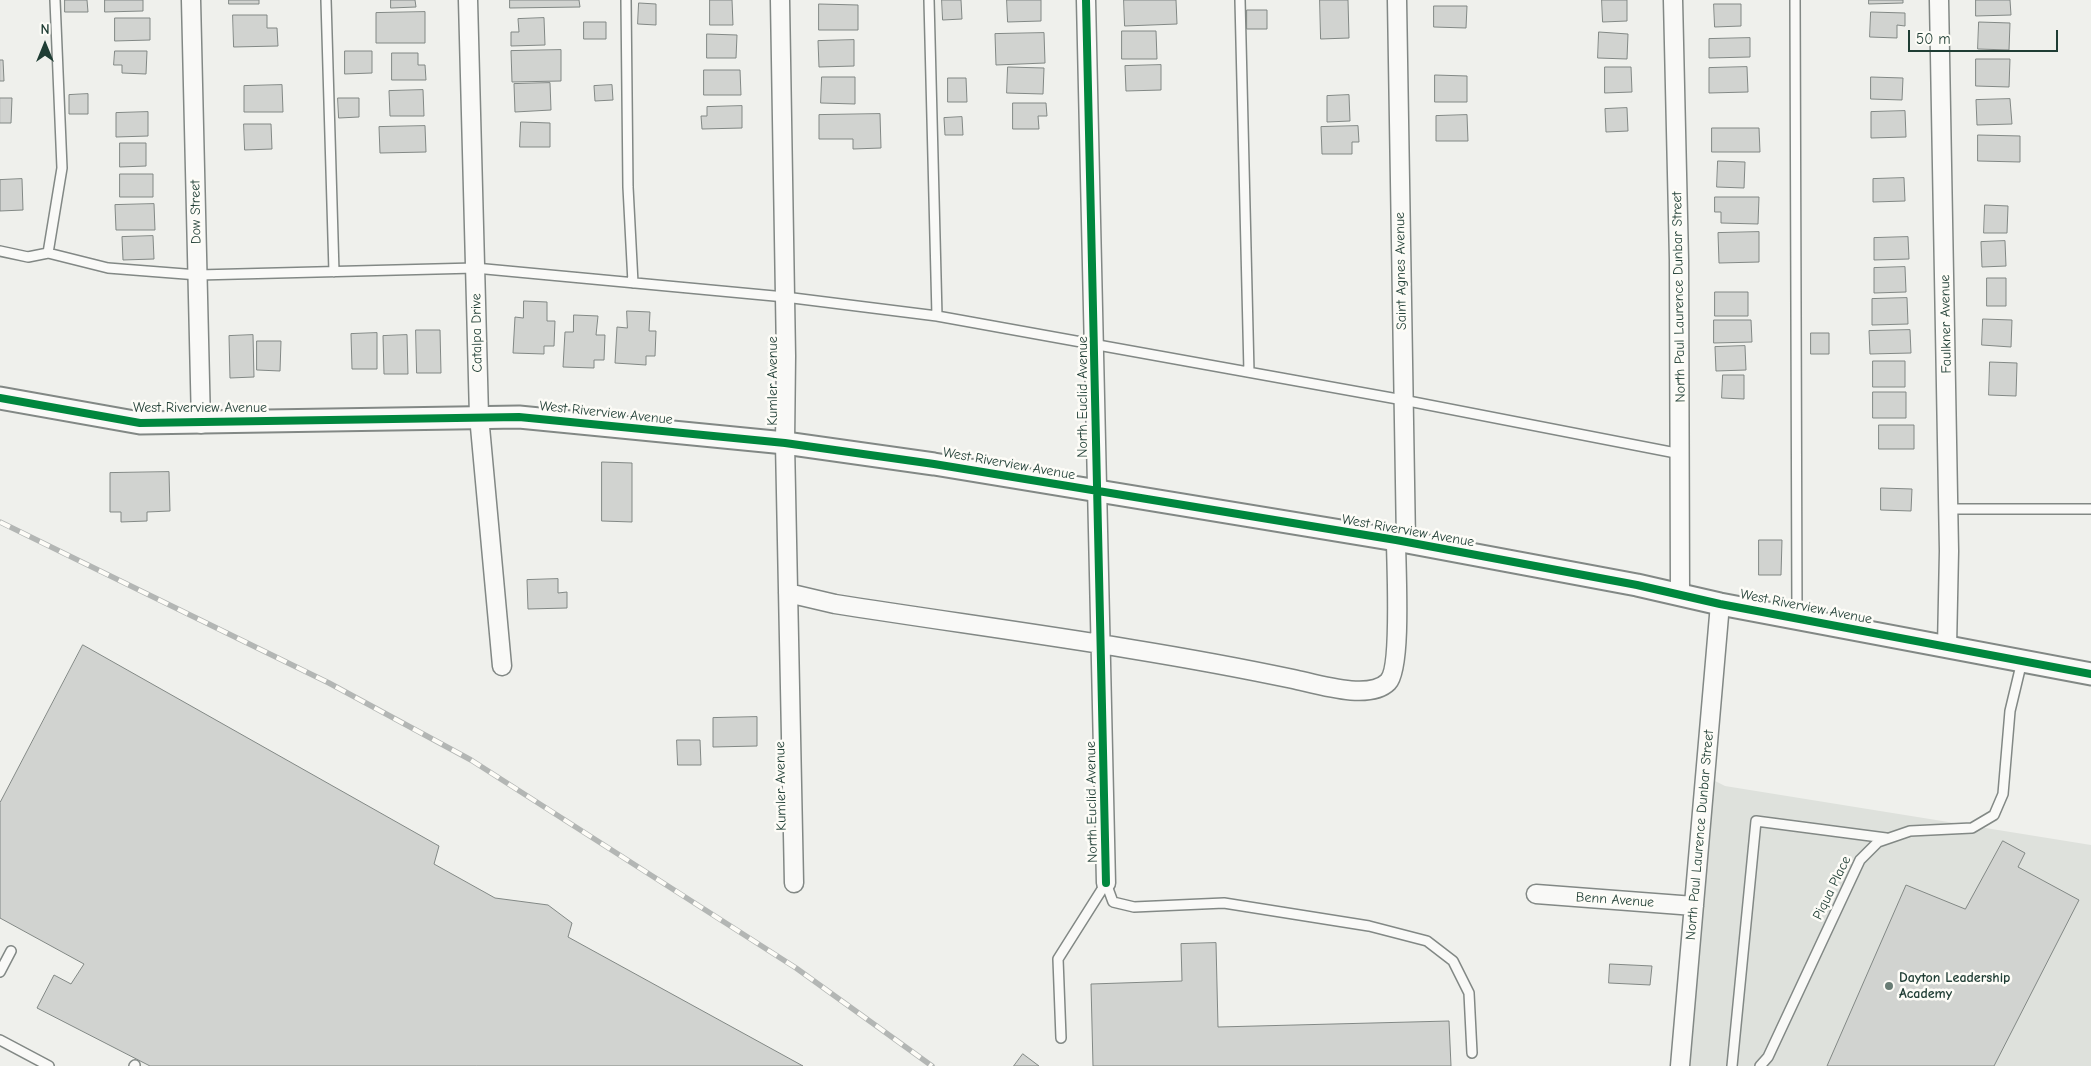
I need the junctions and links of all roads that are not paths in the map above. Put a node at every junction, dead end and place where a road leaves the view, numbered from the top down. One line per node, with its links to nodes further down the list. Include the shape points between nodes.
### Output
1 (55, 0): 15 (lane, via 62,168)
2 (191, 0): 18 (street, Dow Street)
3 (326, 0): 17 (lane)
4 (468, 0): 16 (street, Catalpa Drive)
5 (626, 0): 19 (lane, via 628,187)
6 (780, 0): 20 (street, Kumler Avenue)
7 (929, 0): 21 (lane)
8 (1086, 0): 22 (street, North Euclid Avenue)
9 (1240, 0): 23 (lane)
10 (1396, 0): 25 (street, Saint Agnes Avenue)
11 (1674, 0): 29 (street, North Paul Laurence Dunbar Street)
12 (1796, 0): 37 (lane)
13 (1939, 0): 31 (street, Faulkner Avenue)
14 (0, 250): 15 (lane, via 28,258)
15 (48, 254): 18 (lane, via 108,268)
16 (475, 268): 17 (lane); 19 (lane); 26 (street, Catalpa Drive)
17 (334, 272): 18 (lane)
18 (198, 275): 27 (street, Dow Street)
19 (633, 283): 20 (lane)
20 (785, 297): 21 (lane); 28 (street, Kumler Avenue)
21 (937, 316): 22 (lane)
22 (1095, 344): 23 (lane); 30 (street, North Euclid Avenue)
23 (1249, 372): 25 (lane)
24 (0, 398): 27 (street, West Riverview Avenue, via 140,423)
25 (1403, 400): 29 (lane); 33 (street, Saint Agnes Avenue)
26 (479, 416): 27 (street, West Riverview Avenue); 28 (street, West Riverview Avenue, via 519,417); 41 (street, Catalpa Drive)
27 (201, 424)
28 (785, 443): 30 (street, West Riverview Avenue); 34 (street, Kumler Avenue)
29 (1681, 454): 35 (street, North Paul Laurence Dunbar Street)
30 (1096, 492): 33 (street, West Riverview Avenue); 38 (street, North Euclid Avenue)
31 (1949, 509): 32 (lane); 39 (street, Faulkner Avenue)
32 (2091, 509)
33 (1401, 541): 35 (street, West Riverview Avenue); 38 (street, Saint Agnes Avenue, via 1394,670 1389,681 1378,689 1349,690)
34 (788, 593): 38 (street, Saint Agnes Avenue, via 835,604); 44 (street, Kumler Avenue)
35 (1680, 594): 36 (street, West Riverview Avenue)
36 (1720, 604): 37 (street, West Riverview Avenue); 47 (street, North Paul Laurence Dunbar Street)
37 (1798, 618): 39 (street, West Riverview Avenue)
38 (1101, 646): 45 (street, North Euclid Avenue)
39 (1947, 647): 40 (street, West Riverview Avenue)
40 (2022, 661): 42 (street, West Riverview Avenue); 43 (lane, Piqua Place, via 2010,711 2003,794 1994,815 1972,828 1910,831)
41 (502, 666)
42 (2091, 674)
43 (1889, 839): 55 (lane, via 1756,821); 56 (lane, Piqua Place, via 1878,842 1860,860 1768,1057)
44 (794, 883)
45 (1106, 883): 50 (lane, via 1058,959); 52 (lane, via 1113,902 1134,907 1224,903 1369,926 1427,941 1452,961 1469,993)
46 (1536, 894): 47 (street, Benn Avenue)
47 (1694, 906): 54 (street, North Paul Laurence Dunbar Street)
48 (11, 951): 49 (lane)
49 (0, 972)
50 (1062, 1038)
51 (0, 1040): 53 (lane)
52 (1472, 1053)
53 (49, 1066)
54 (1680, 1066)
55 (1732, 1066)
56 (1760, 1066)

